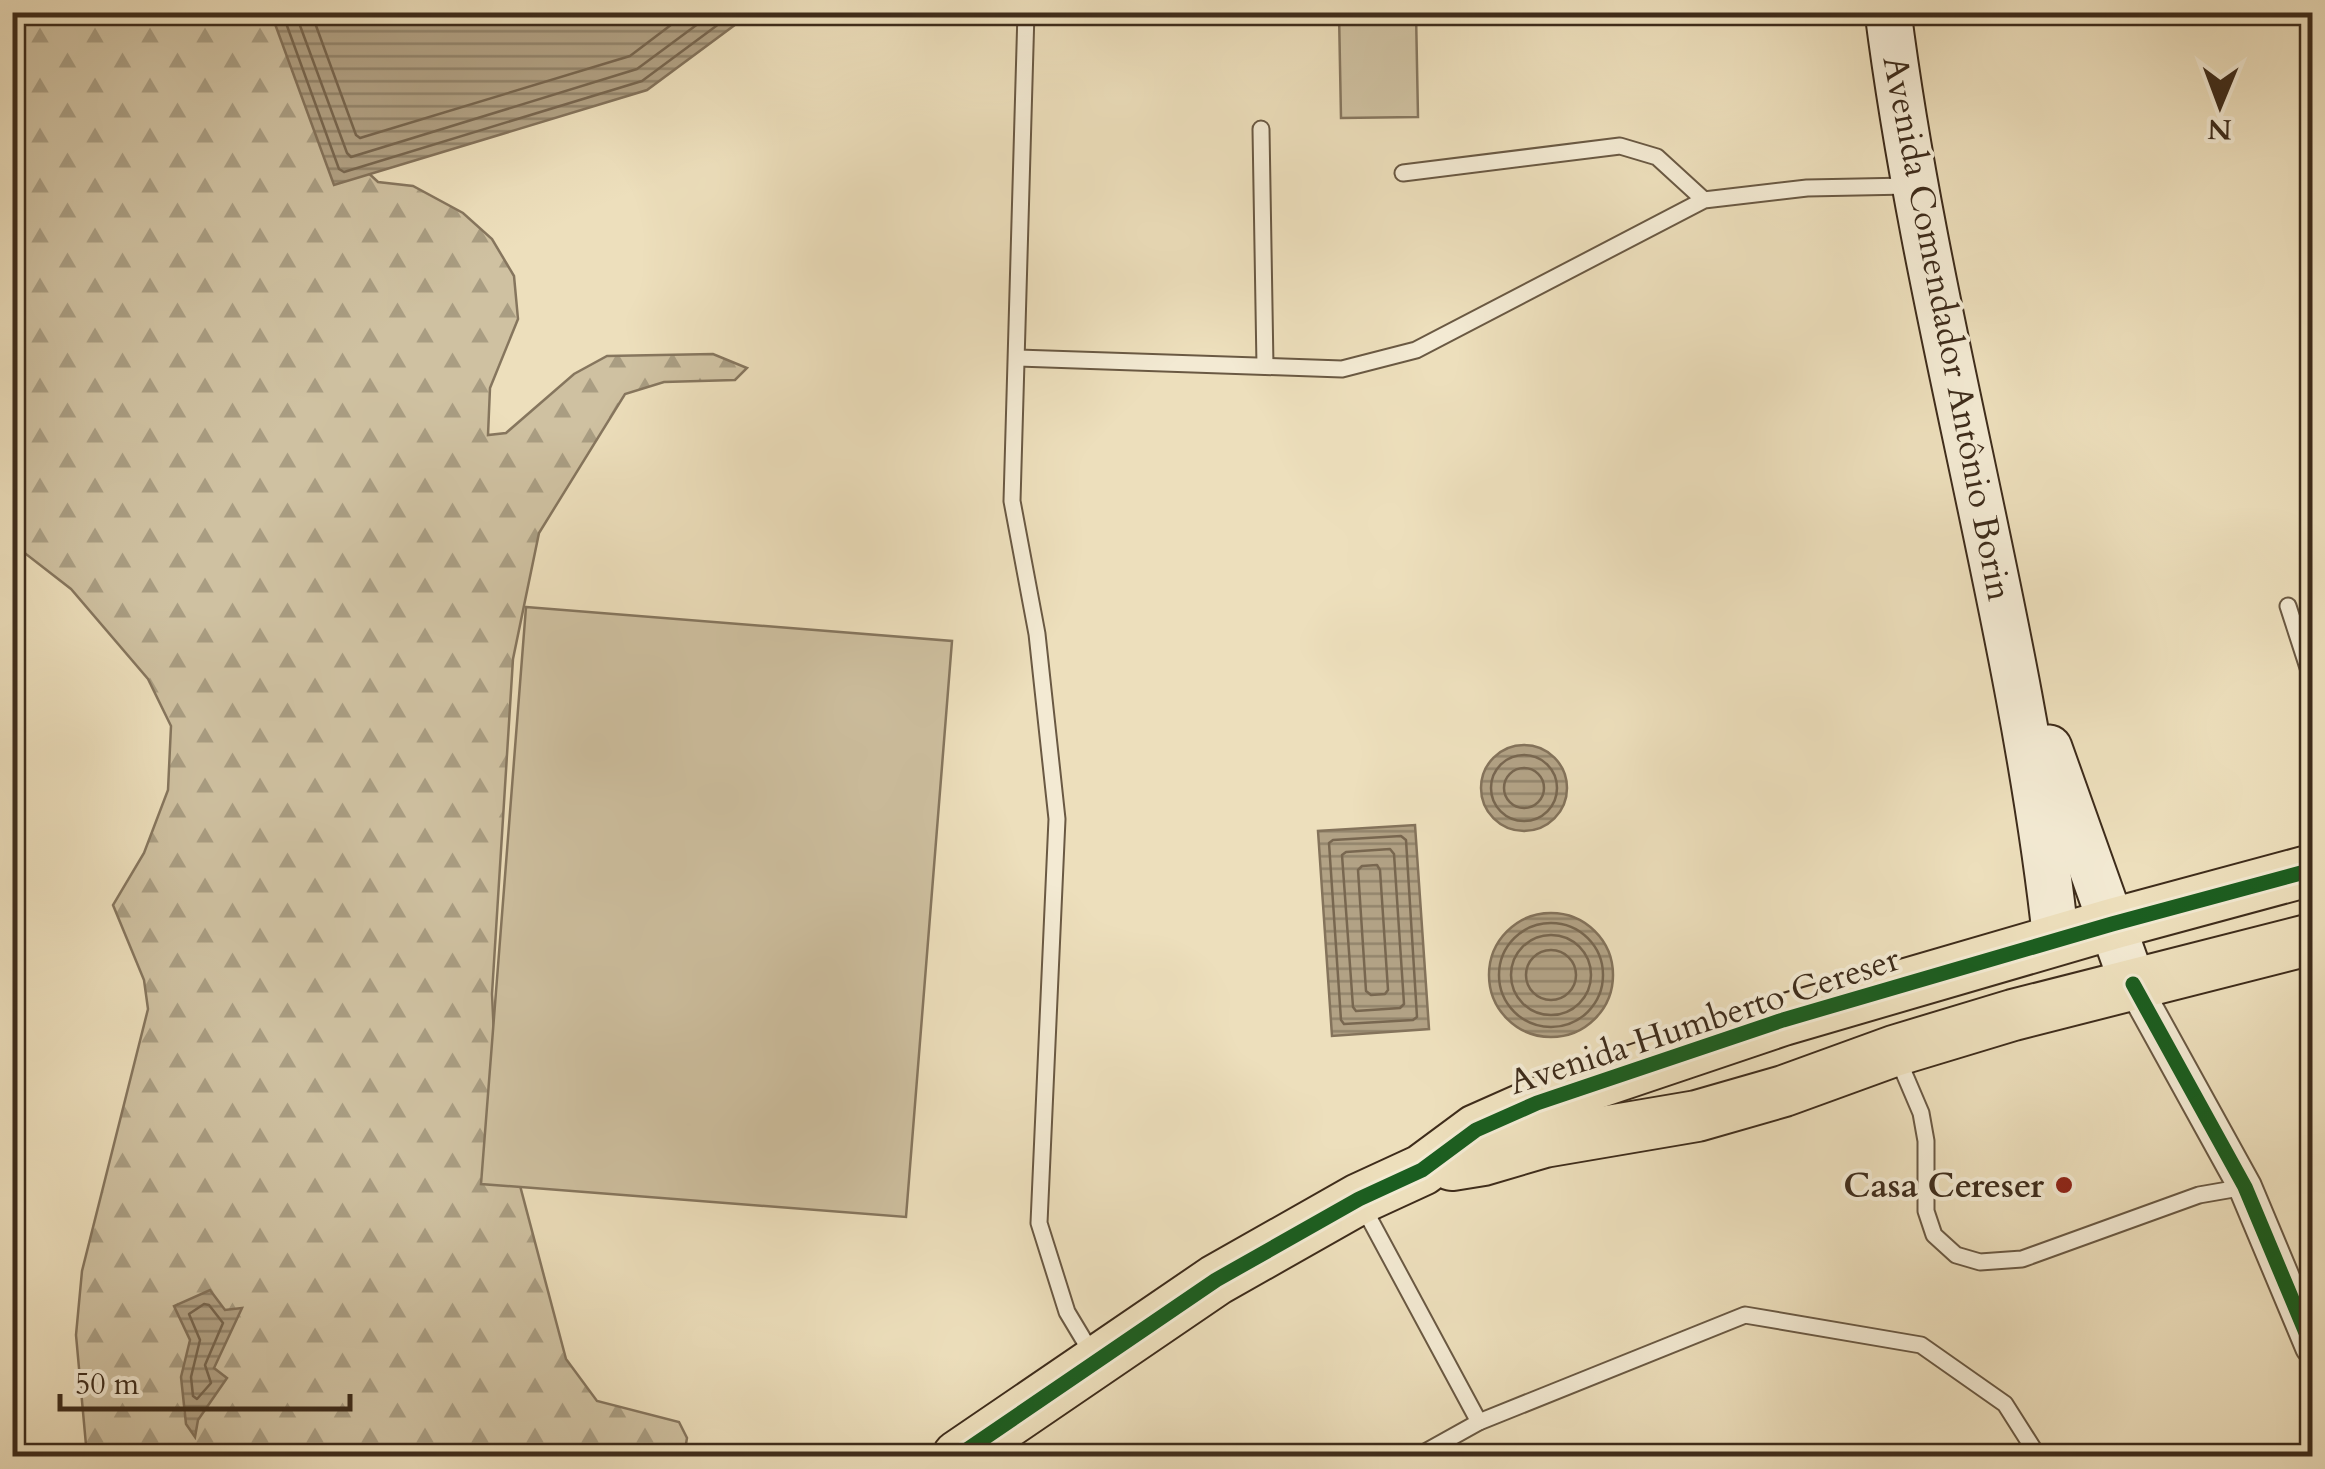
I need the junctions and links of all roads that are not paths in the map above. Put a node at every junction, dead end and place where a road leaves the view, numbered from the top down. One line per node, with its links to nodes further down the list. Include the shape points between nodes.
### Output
1 (1026, 12): 7 (lane)
2 (1888, 12): 5 (main road, Avenida Comendador Antônio Borin)
3 (1261, 129): 8 (lane)
4 (1403, 173): 6 (lane, via 1620,146 1657,156)
5 (1914, 186): 6 (lane, via 1807,188); 10 (main road, Avenida Comendador Antônio Borin)
6 (1704, 200): 8 (lane, via 1416,350 1342,369)
7 (1018, 358): 8 (lane); 22 (lane, via 1012,501 1037,634 1057,818 1039,1224 1067,1312)
8 (1266, 366)
9 (2288, 606): 11 (lane)
10 (2011, 643): 13 (main road, Avenida Comendador Antônio Borin); 14 (main road, Avenida Comendador Antônio Borin)
11 (2312, 680)
12 (2312, 870): 13 (main road, Avenida Humberto Cereser)
13 (2112, 924): 14 (main road, Avenida Humberto Cereser); 16 (main road, Avenida Comendador Antônio Borin)
14 (2056, 940): 18 (main road, Avenida Humberto Cereser, via 1537,1102 1476,1130)
15 (2312, 940): 16 (main road, Avenida Humberto Cereser)
16 (2133, 984): 17 (main road, Avenida Humberto Cereser); 19 (street)
17 (1894, 1051): 18 (main road, Avenida Humberto Cereser, via 1697,1116); 19 (lane, via 1921,1112 1926,1211 1934,1234 1956,1256 1980,1262 2022,1258 2200,1195)
18 (1422, 1170): 20 (main road, Avenida Humberto Cereser)
19 (2244, 1187): 21 (street)
20 (1359, 1200): 22 (main road, Avenida Humberto Cereser, via 1216,1280); 23 (lane)
21 (2312, 1347)
22 (1096, 1360): 24 (main road, Avenida Humberto Cereser)
23 (1479, 1422): 25 (lane); 26 (lane, via 1745,1314 1920,1344 2006,1404)
24 (958, 1456)
25 (1418, 1456)
26 (2038, 1456)

